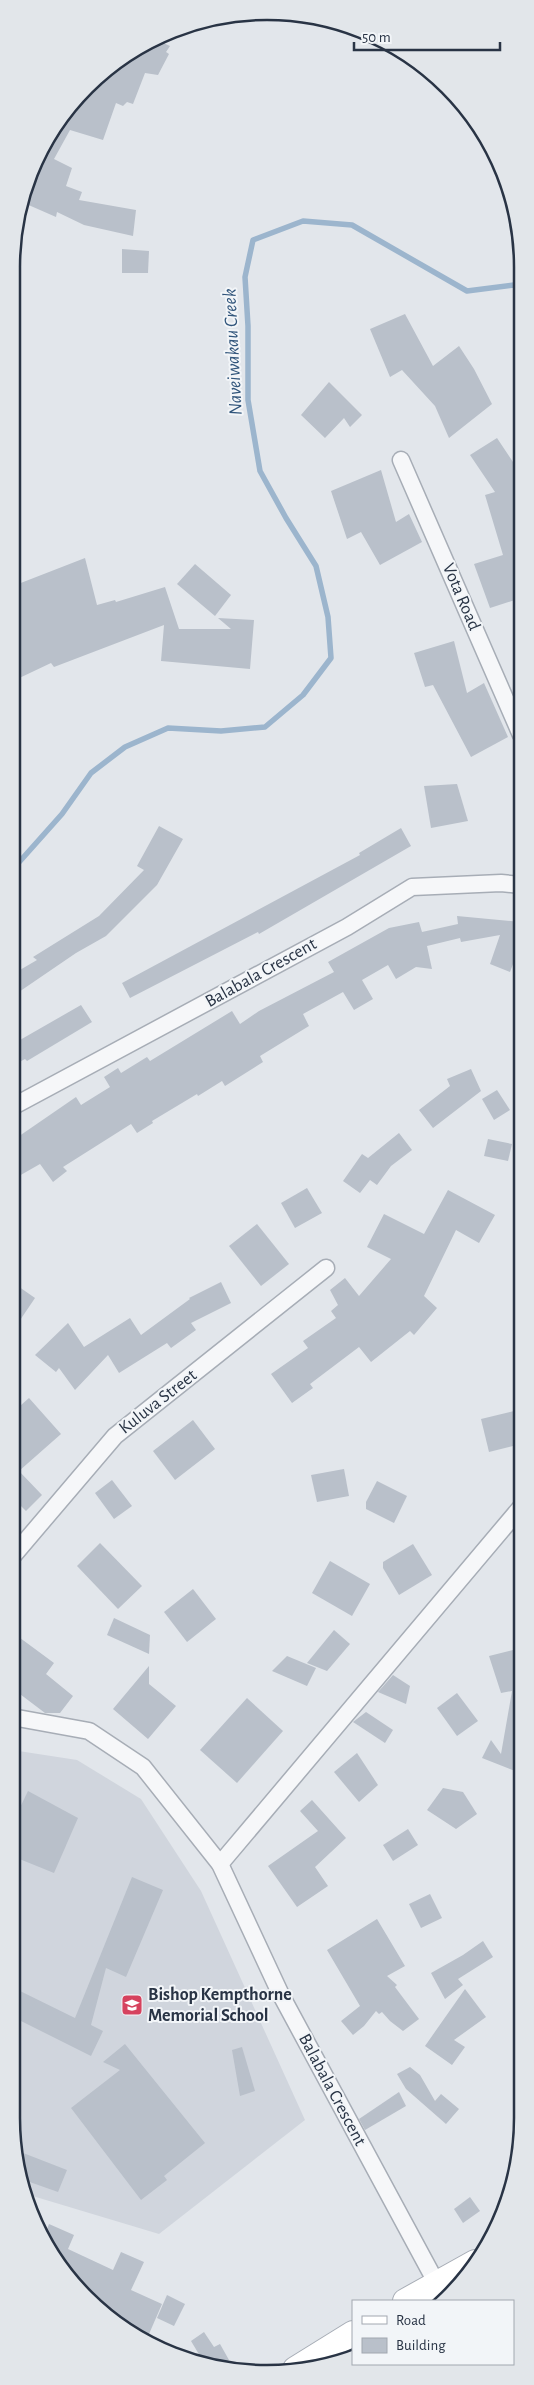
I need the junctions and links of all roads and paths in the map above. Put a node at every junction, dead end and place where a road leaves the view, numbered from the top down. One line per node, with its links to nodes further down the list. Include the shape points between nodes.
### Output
1 (401, 460): 2 (street, Vota Road)
2 (514, 719)
3 (514, 884): 4 (street, Balabala Crescent, via 412,887 338,931)
4 (20, 1103)
5 (326, 1268): 7 (street, Kuluva Street, via 115,1436)
6 (514, 1514): 9 (street)
7 (20, 1548)
8 (20, 1718): 9 (street, Balabala Crescent, via 89,1730 143,1767)
9 (220, 1864): 11 (street, Balabala Crescent, via 281,1994)
10 (457, 2276): 11 (main road)
11 (439, 2290): 12 (main road)
12 (408, 2300)
13 (352, 2335): 14 (main road)
14 (309, 2361)

